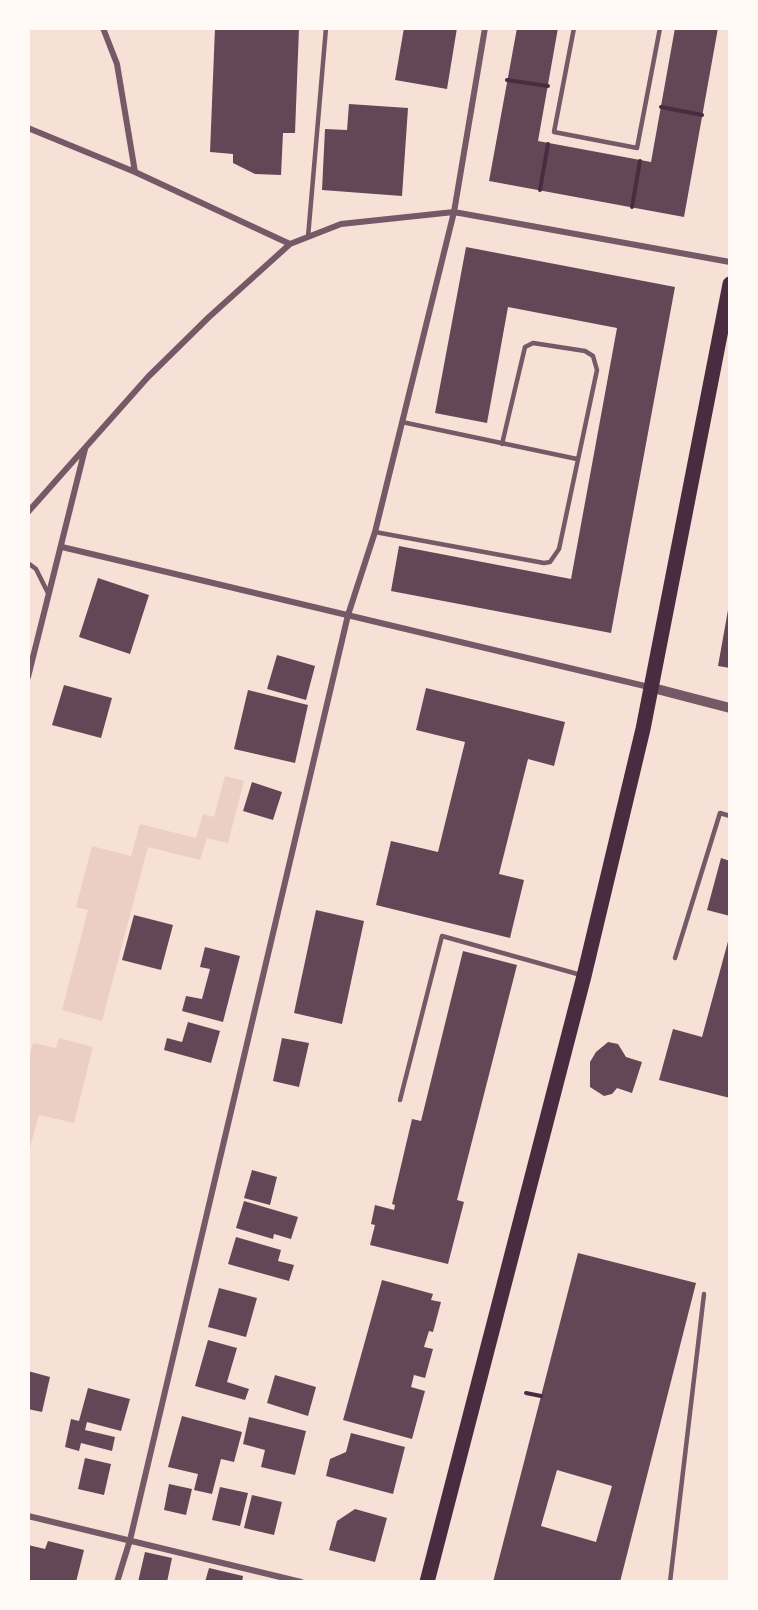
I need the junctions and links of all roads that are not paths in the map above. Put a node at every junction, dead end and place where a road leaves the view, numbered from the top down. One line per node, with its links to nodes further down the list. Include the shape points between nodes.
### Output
1 (103, 28): 7 (street, via 117,64)
2 (326, 28): 9 (lane)
3 (485, 28): 8 (street)
4 (574, 28): 5 (lane, via 554,132 638,148)
5 (660, 28)
6 (28, 128): 7 (street)
7 (135, 172): 10 (street)
8 (454, 212): 9 (street, via 341,224); 11 (street); 13 (street)
9 (308, 237): 10 (street)
10 (290, 244): 15 (street, via 148,377)
11 (729, 262)
12 (729, 284): 24 (main road)
13 (402, 422): 14 (lane); 18 (street)
14 (502, 444): 16 (lane); 16 (lane, via 525,347 533,343 585,351 596,361 597,370)
15 (85, 448): 17 (street); 19 (street)
16 (578, 459): 18 (lane, via 559,549 550,562)
17 (28, 512)
18 (375, 532): 22 (street)
19 (62, 547): 21 (street); 22 (street)
20 (28, 563): 21 (lane, via 44,581)
21 (49, 596): 23 (street)
22 (348, 615): 24 (street); 32 (street)
23 (28, 677)
24 (653, 688): 25 (street); 28 (main road)
25 (729, 708)
26 (729, 816): 27 (lane, via 720,813)
27 (675, 958)
28 (584, 976): 29 (lane, via 442,936); 35 (main road)
29 (400, 1100)
30 (704, 1293): 36 (lane)
31 (28, 1516): 32 (street)
32 (130, 1540): 33 (street); 34 (street)
33 (117, 1581)
34 (302, 1581)
35 (427, 1581)
36 (670, 1581)

